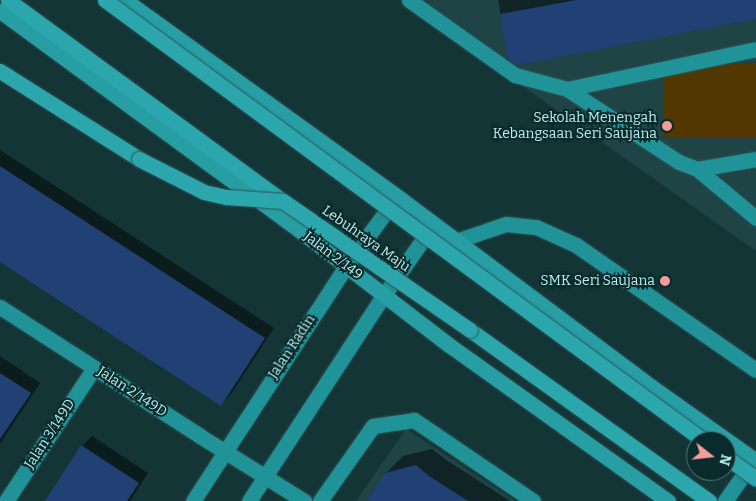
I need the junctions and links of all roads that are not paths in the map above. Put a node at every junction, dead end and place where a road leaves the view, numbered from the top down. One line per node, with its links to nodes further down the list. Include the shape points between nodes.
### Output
1 (8, 0): 12 (highway, Lebuhraya Maju)
2 (105, 0): 21 (highway, bridge)
3 (125, 0): 11 (main road)
4 (409, 0): 8 (street, via 515,75)
5 (0, 11): 16 (main road, Jalan 2/149)
6 (756, 48): 8 (street)
7 (0, 71): 12 (highway, bridge, via 139,159 204,192)
8 (567, 89): 10 (street, via 679,162)
9 (756, 159): 10 (street)
10 (697, 169): 13 (street)
11 (397, 197): 14 (main road); 16 (street, Jalan Radin)
12 (283, 201): 34 (highway, Lebuhraya Maju, bridge)
13 (756, 218)
14 (434, 224): 15 (main road); 17 (street)
15 (456, 241): 20 (street, via 506,224 536,227 576,245); 23 (main road, via 644,382)
16 (346, 266): 17 (main road, Jalan 2/149); 22 (street, Jalan Radin)
17 (384, 295): 25 (street); 33 (main road, Jalan 2/149)
18 (0, 307): 19 (street, Jalan 2/149D)
19 (94, 368): 22 (street, Jalan 2/149D); 27 (street, Jalan 3/149D)
20 (756, 370)
21 (690, 431)
22 (224, 452): 25 (street, Jalan 2/149D); 28 (street, Jalan Radin)
23 (755, 460): 35 (street)
24 (736, 464): 26 (highway, bridge)
25 (264, 477): 29 (street); 30 (street, Jalan 2/149D)
26 (756, 479)
27 (6, 501)
28 (193, 501)
29 (249, 501)
30 (304, 501)
31 (320, 501): 32 (street, via 373,426 414,420)
32 (533, 501)
33 (668, 501)
34 (709, 501)
35 (725, 501)

